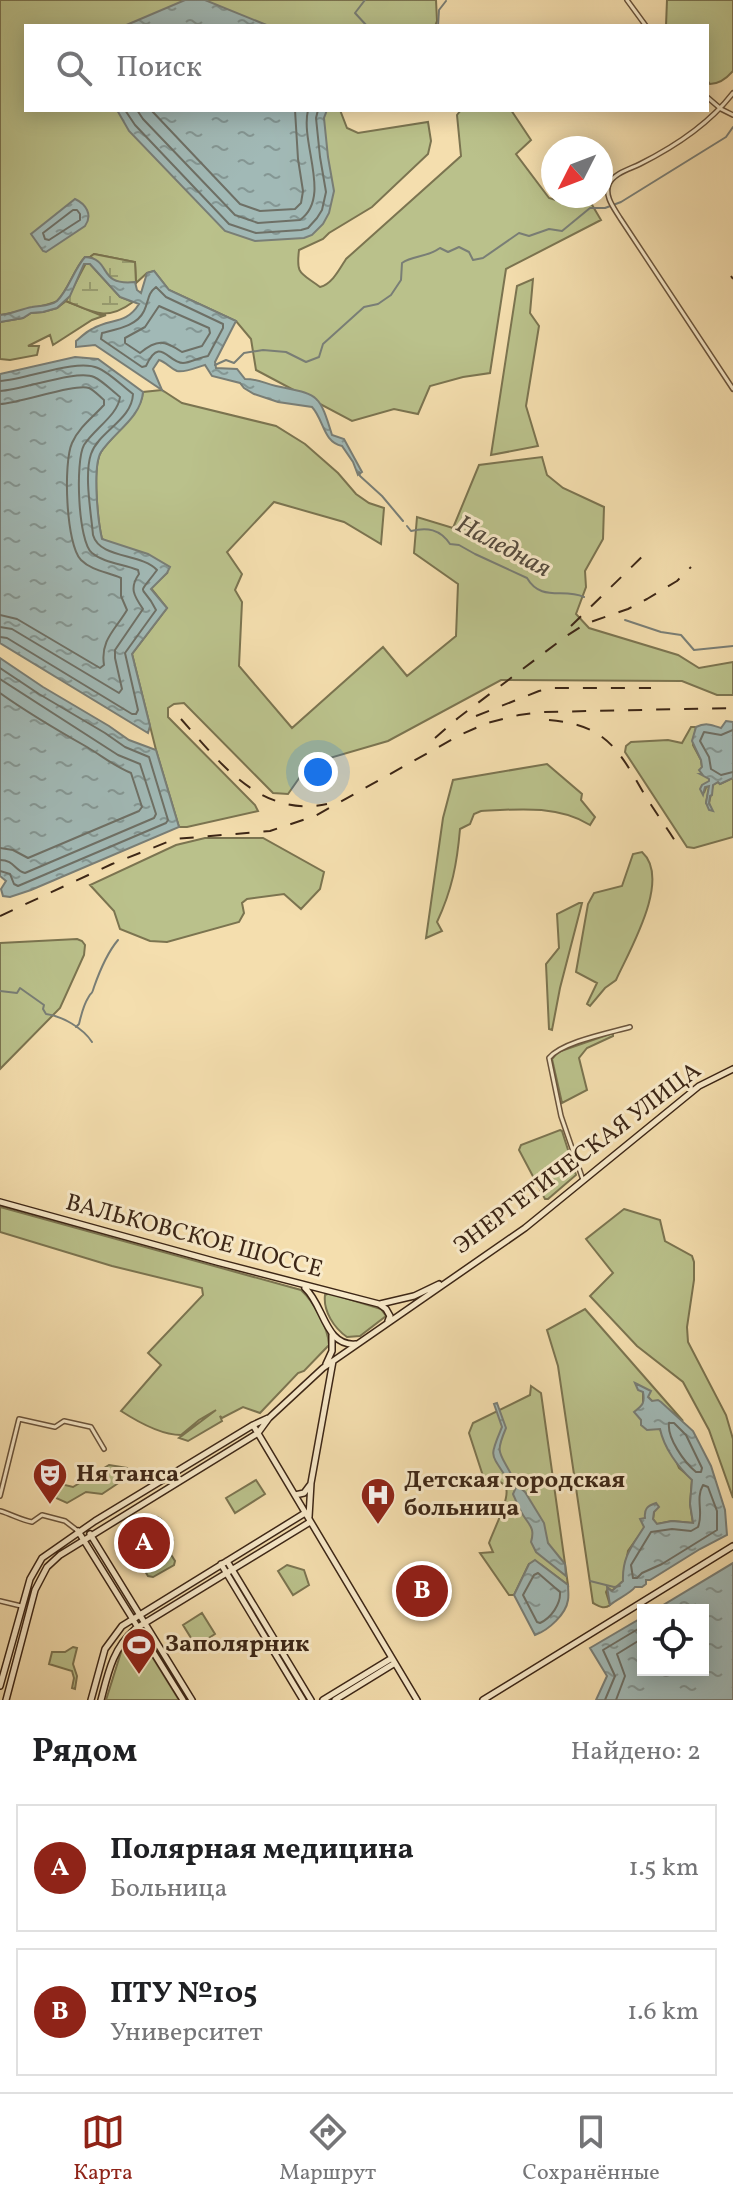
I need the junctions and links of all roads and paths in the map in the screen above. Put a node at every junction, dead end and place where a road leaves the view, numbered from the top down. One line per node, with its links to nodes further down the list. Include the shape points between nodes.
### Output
1 (627, 0): 2 (street)
2 (645, 24)
3 (733, 93): 5 (street)
4 (709, 99): 5 (street)
5 (721, 109): 6 (street); 7 (street, via 614,178 608,190 620,218)
6 (732, 114)
7 (733, 389)
8 (630, 1027): 10 (street, via 549,1058 561,1116)
9 (733, 1069): 10 (street, ЭНЕРГЕТИЧЕСКАЯ УЛИЦА, via 699,1086)
10 (583, 1180): 12 (street, ЭНЕРГЕТИЧЕСКАЯ УЛИЦА, via 505,1243)
11 (0, 1202): 13 (street, ВАЛЬКОВСКОЕ ШОССЕ)
12 (446, 1281): 16 (street, ВАЛЬКОВСКОЕ ШОССЕ); 17 (street)
13 (301, 1285): 14 (street, ВАЛЬКОВСКОЕ ШОССЕ); 15 (street)
14 (326, 1291): 15 (street); 16 (street, ВАЛЬКОВСКОЕ ШОССЕ)
15 (317, 1299): 18 (street)
16 (379, 1304): 17 (street, ВАЛЬКОВСКОЕ ШОССЕ)
17 (390, 1321): 19 (street)
18 (331, 1333): 19 (street, via 341,1343); 21 (street, via 332,1351)
19 (357, 1344): 20 (street)
20 (333, 1361): 21 (street); 26 (street)
21 (323, 1368): 22 (street)
22 (269, 1418): 23 (street); 24 (street)
23 (253, 1425): 24 (street); 32 (street)
24 (258, 1433): 27 (street); 34 (street)
25 (104, 1449): 28 (street, via 91,1427 19,1419)
26 (311, 1483): 27 (street); 31 (street)
27 (295, 1495): 30 (street)
28 (0, 1496)
29 (0, 1511): 33 (street, via 32,1522 42,1515)
30 (305, 1513): 31 (street); 38 (street)
31 (310, 1522): 40 (street); 48 (street)
32 (86, 1527): 33 (street); 34 (street)
33 (78, 1531): 35 (street); 37 (street)
34 (91, 1535): 35 (street); 43 (street)
35 (84, 1540): 39 (street); 44 (street)
36 (733, 1546): 62 (street)
37 (39, 1562): 39 (street); 42 (street)
38 (224, 1562): 40 (street); 43 (street)
39 (47, 1567): 52 (street, via 35,1590)
40 (229, 1571): 45 (street); 47 (street)
41 (0, 1601): 42 (street)
42 (21, 1606): 51 (street)
43 (140, 1614): 44 (street); 45 (street)
44 (132, 1619): 46 (street); 49 (street, via 115,1633)
45 (145, 1623): 46 (street); 56 (street)
46 (138, 1627): 50 (street, via 118,1647); 55 (street)
47 (278, 1652): 57 (street); 58 (street)
48 (393, 1661): 59 (street); 60 (street); 61 (street)
49 (100, 1665): 50 (street); 53 (street)
50 (109, 1668): 54 (street)
51 (0, 1686)
52 (6, 1700)
53 (91, 1700)
54 (101, 1700)
55 (183, 1700)
56 (192, 1700)
57 (303, 1700)
58 (311, 1700)
59 (323, 1700)
60 (335, 1700)
61 (417, 1700)
62 (483, 1700)

